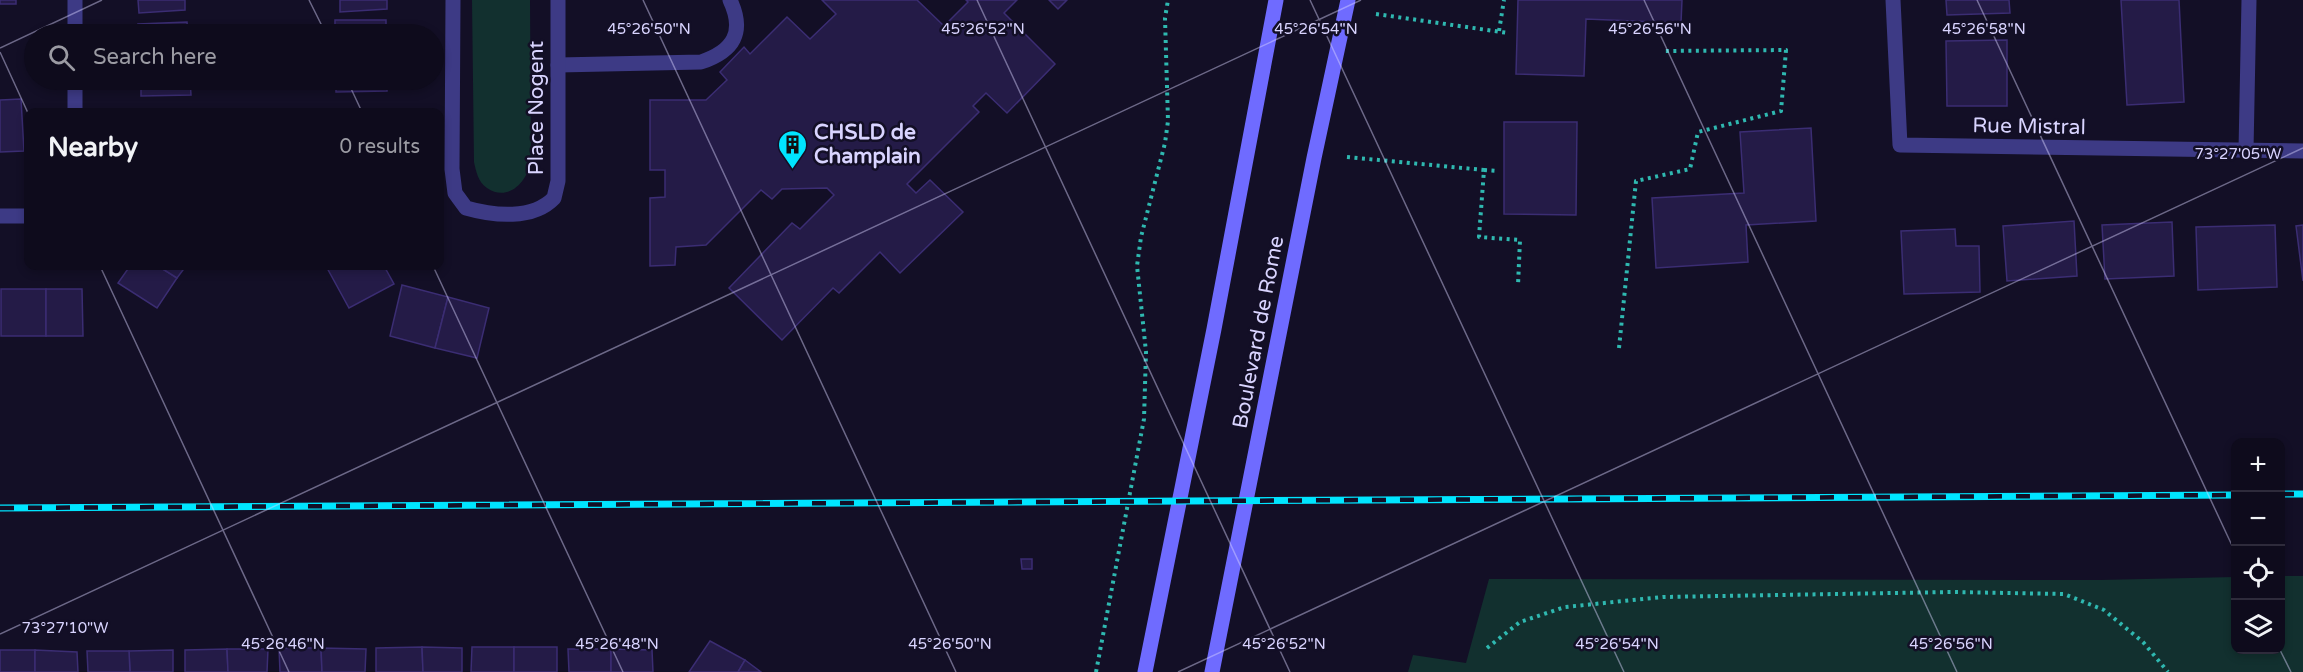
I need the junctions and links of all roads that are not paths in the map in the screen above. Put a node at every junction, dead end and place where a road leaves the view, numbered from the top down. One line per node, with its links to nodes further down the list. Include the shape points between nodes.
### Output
1 (75, 0): 9 (street)
2 (453, 0): 10 (street, Place Nogent, via 452,169 455,193 466,208 485,213 537,211 555,198)
3 (558, 0): 10 (street, Place Nogent)
4 (730, 0): 10 (street, via 737,15 738,31 729,46 715,57 700,62)
5 (1276, 0): 17 (main road, Boulevard de Rome)
6 (1348, 0): 18 (main road, Boulevard de Rome)
7 (1893, 0): 13 (street, Rue Mistral, via 1900,145)
8 (2249, 0): 13 (street)
9 (75, 24)
10 (558, 64)
11 (75, 90): 12 (street)
12 (75, 108)
13 (2246, 150): 14 (street, Rue Mistral)
14 (2303, 150)
15 (0, 216): 16 (street)
16 (24, 216)
17 (1146, 672)
18 (1212, 672)

